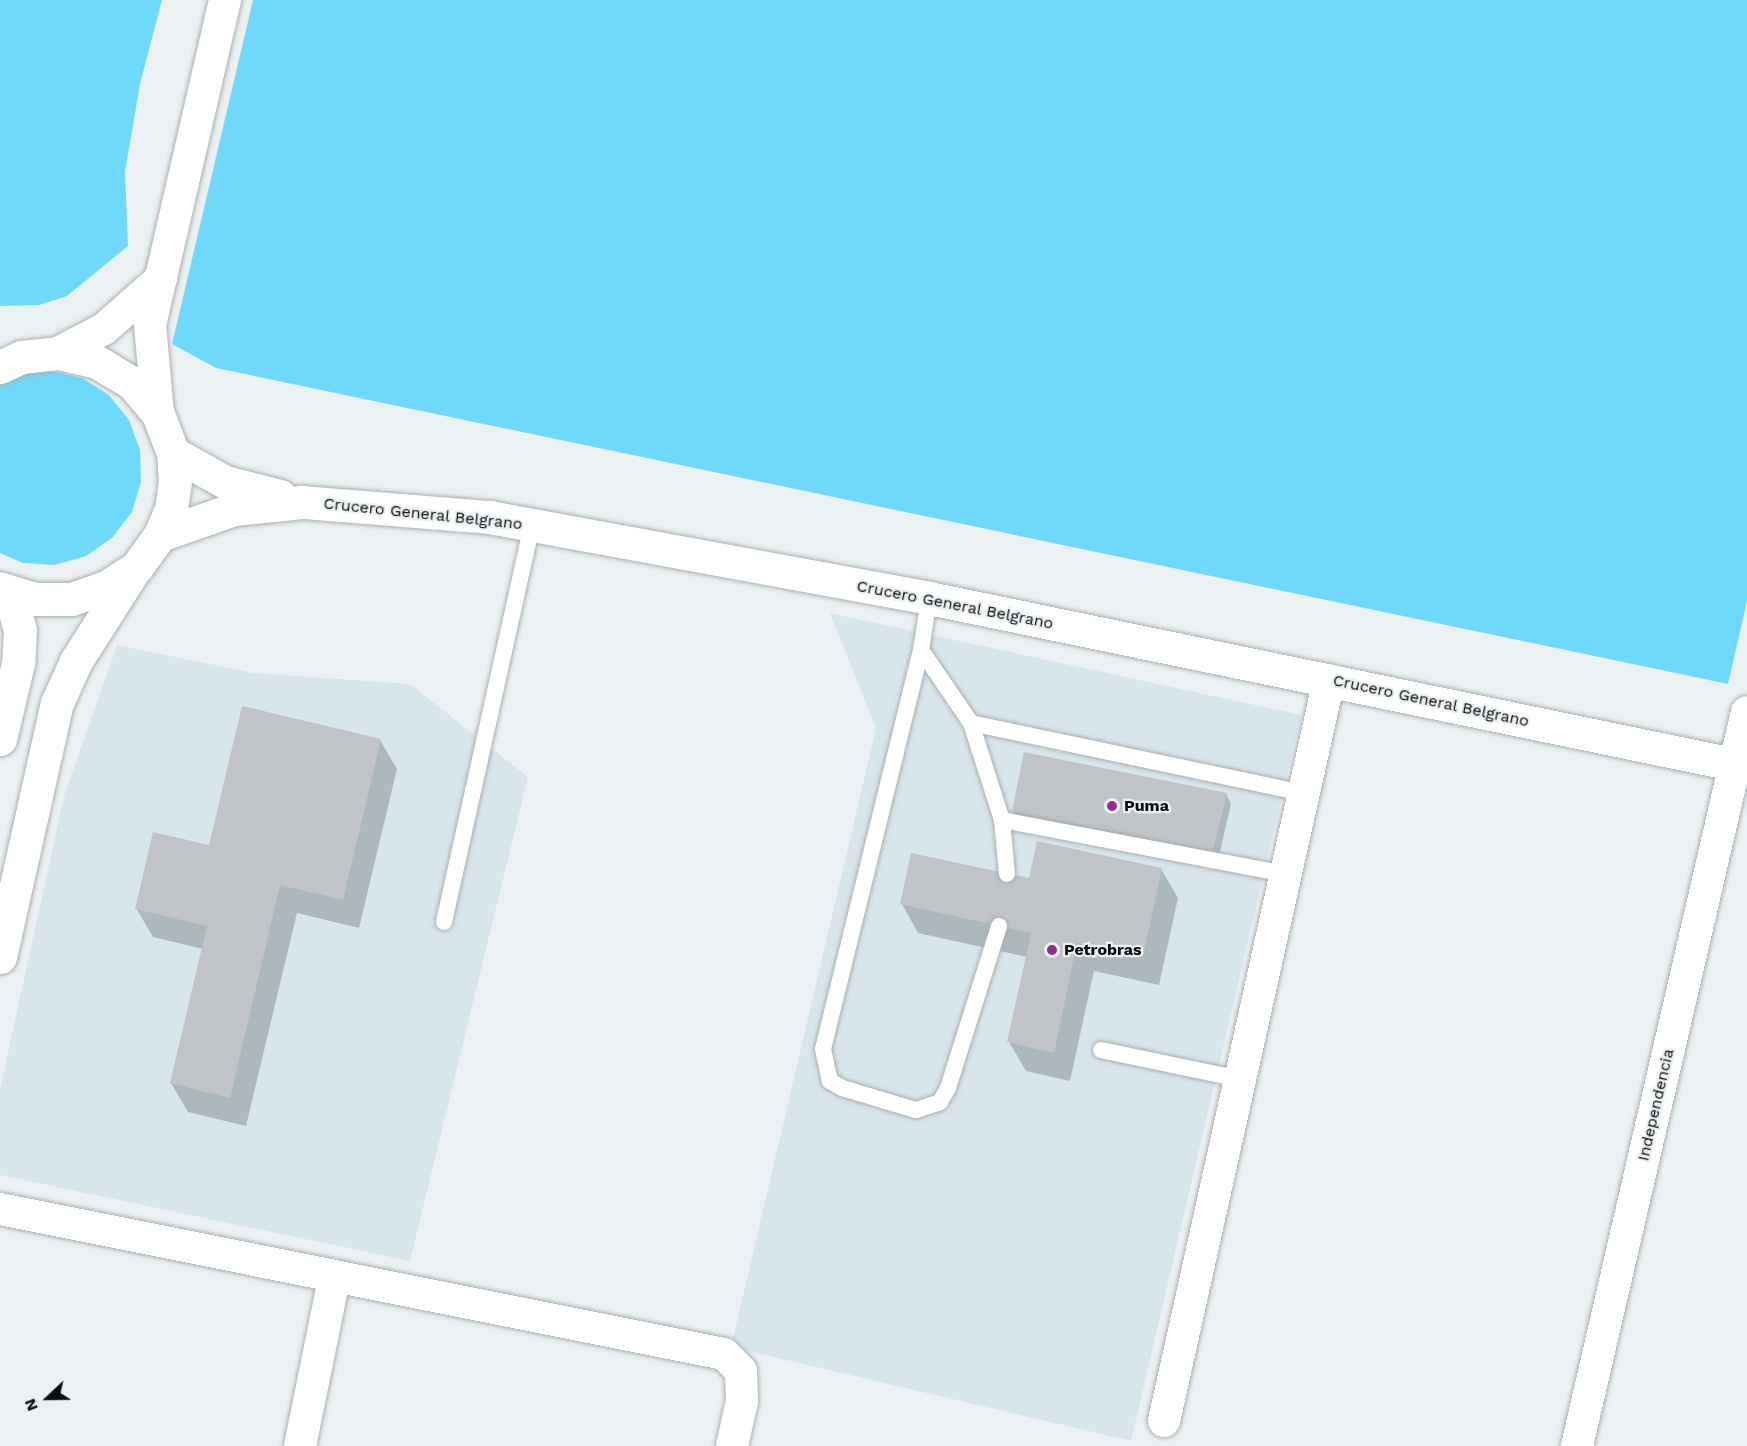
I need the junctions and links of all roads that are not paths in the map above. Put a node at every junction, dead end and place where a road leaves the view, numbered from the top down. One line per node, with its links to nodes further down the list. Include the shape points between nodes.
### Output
1 (225, 0): 2 (street)
2 (161, 279): 3 (street, via 104,329); 5 (street, via 150,326)
3 (58, 353): 4 (main road); 5 (main road, via 97,362 132,383)
4 (7, 358)
5 (158, 414): 6 (main road)
6 (173, 453): 7 (main road, via 225,482); 9 (main road, via 171,509)
7 (302, 502): 8 (main road, Crucero General Belgrano, via 489,517); 9 (main road, Crucero General Belgrano, via 234,509)
8 (532, 525): 12 (main road, Crucero General Belgrano); 23 (lane)
9 (160, 536): 10 (main road)
10 (137, 567): 11 (main road, via 106,587 71,599 34,599); 25 (main road, via 76,661 57,703)
11 (0, 589): 17 (main road, via 14,609 20,630 18,663)
12 (929, 598): 13 (lane); 14 (main road, Crucero General Belgrano)
13 (921, 650): 16 (lane); 24 (lane, via 823,1049 830,1081 916,1110 940,1102 948,1088)
14 (1329, 680): 18 (main road, Crucero General Belgrano); 19 (street)
15 (1747, 712): 18 (street, Independencia)
16 (971, 723): 19 (lane); 20 (lane)
17 (0, 739)
18 (1741, 765): 33 (street, Independencia)
19 (1304, 793): 22 (street)
20 (1002, 820): 21 (lane); 22 (lane)
21 (1007, 874)
22 (1286, 874): 27 (street)
23 (444, 922)
24 (999, 926)
25 (0, 957)
26 (1101, 1050): 27 (lane)
27 (1240, 1079): 30 (street)
28 (0, 1209): 29 (street)
29 (334, 1278): 31 (street); 32 (street, via 724,1354 741,1371 742,1401)
30 (1164, 1421)
31 (300, 1446)
32 (732, 1446)
33 (1577, 1446)

